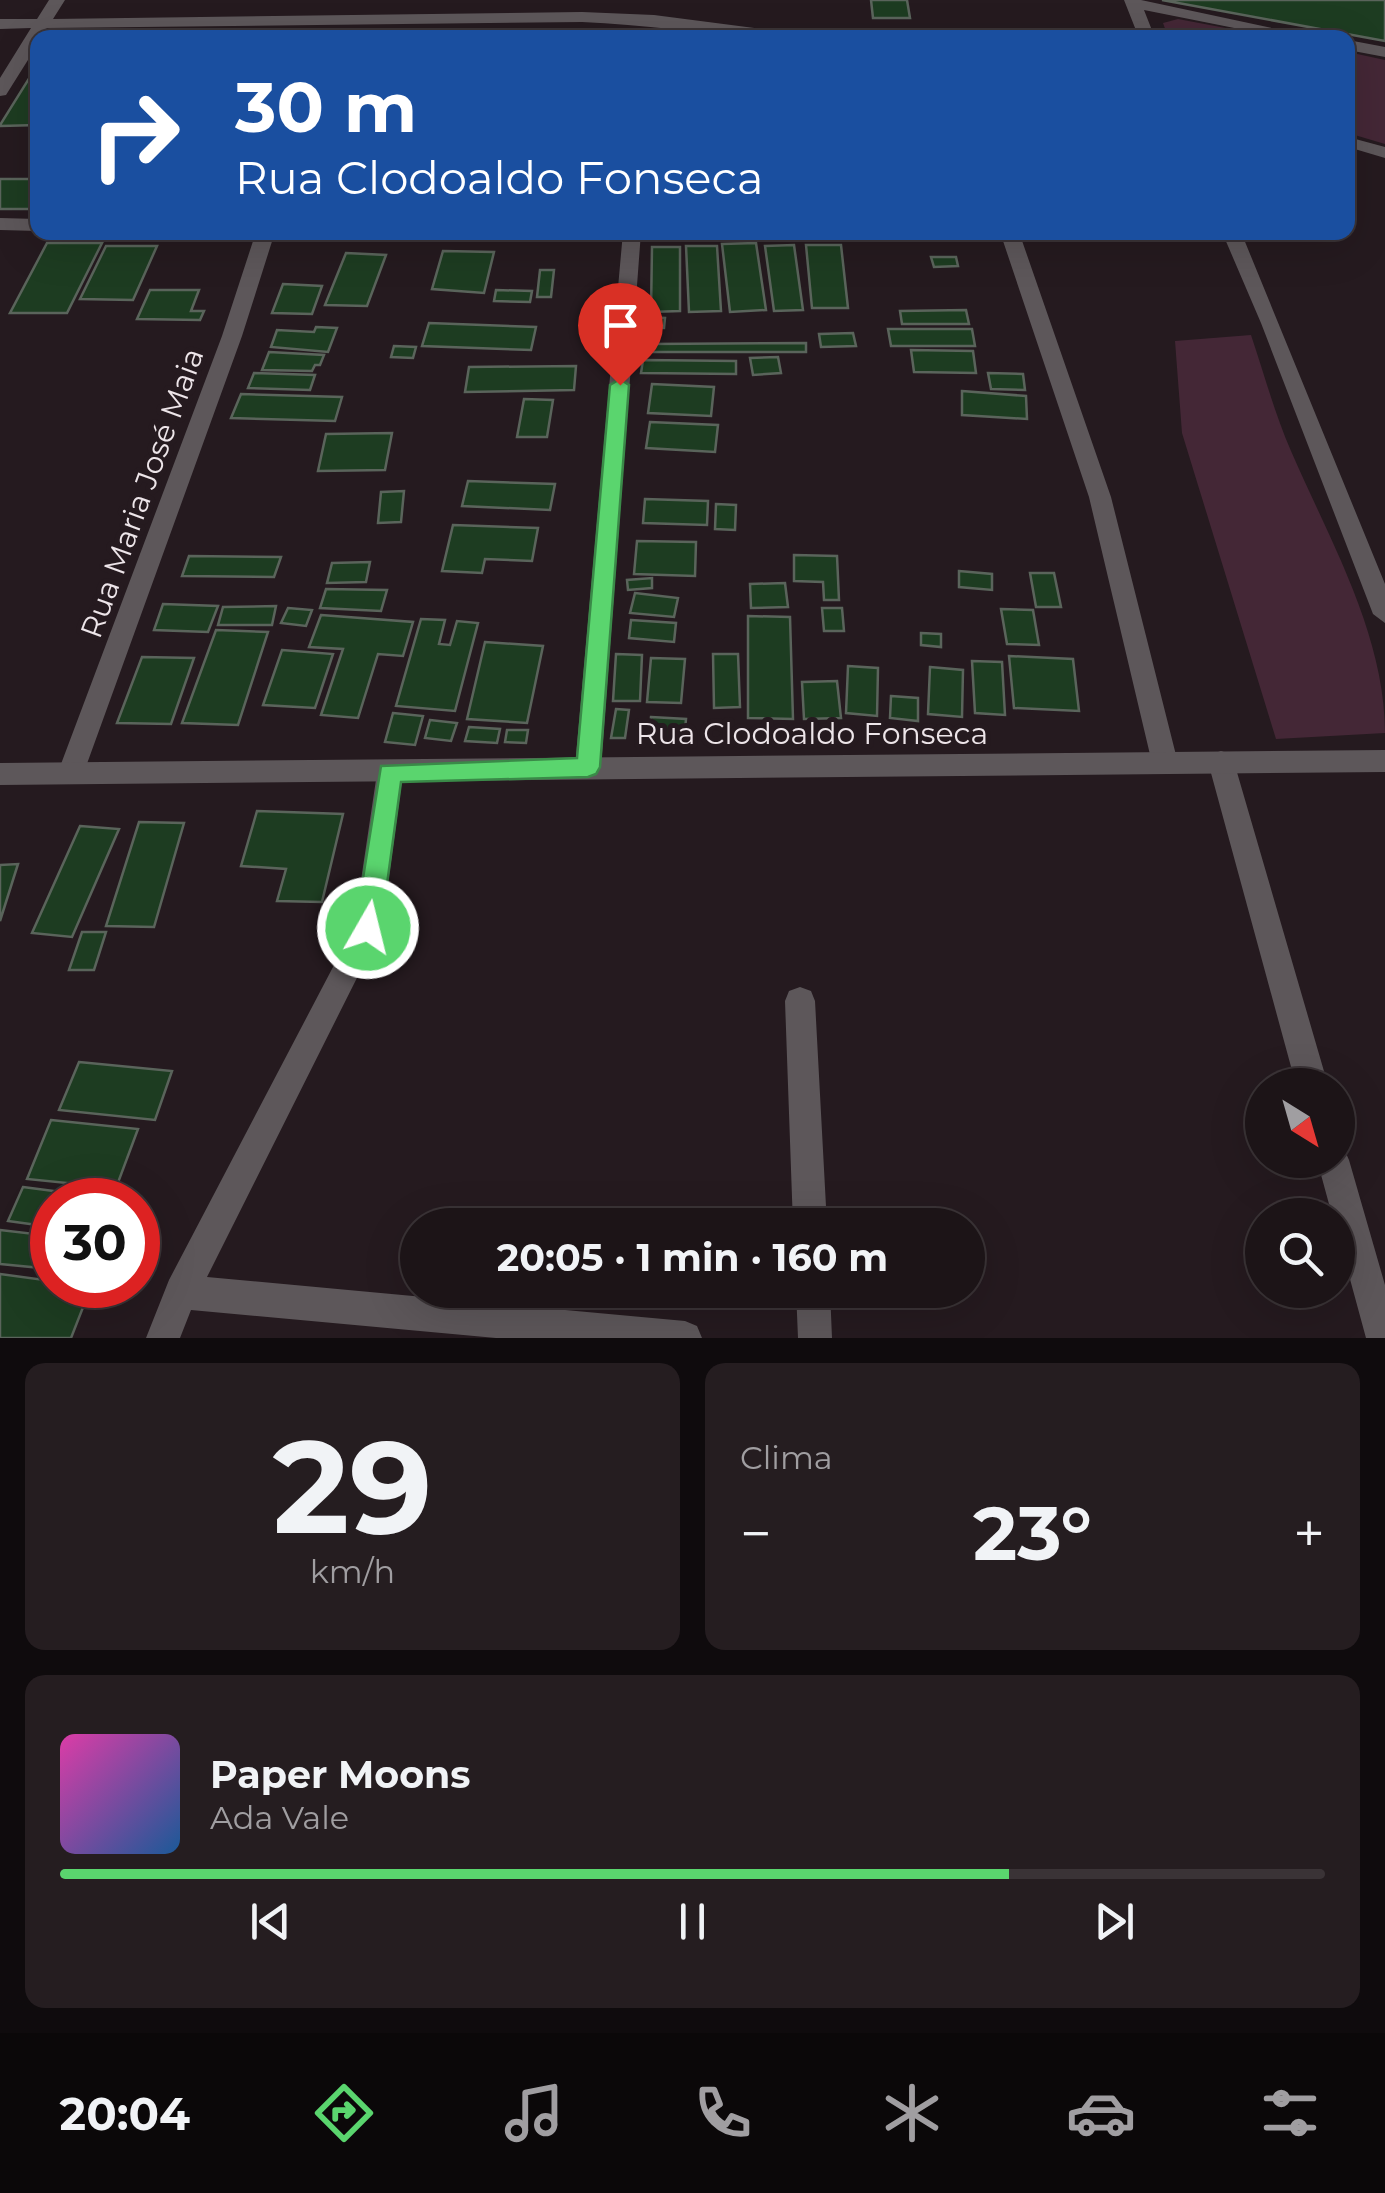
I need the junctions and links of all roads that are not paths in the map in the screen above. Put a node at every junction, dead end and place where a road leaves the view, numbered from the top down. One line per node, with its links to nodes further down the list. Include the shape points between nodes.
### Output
1 (57, 0): 3 (street)
2 (1133, 1): 8 (street); 9 (street)
3 (41, 23): 4 (street); 5 (street); 7 (street)
4 (0, 24)
5 (329, 29): 6 (street, via 582,17)
6 (653, 29)
7 (37, 30)
8 (1144, 30)
9 (1272, 30)
10 (30, 41): 13 (street)
11 (1355, 46): 12 (street)
12 (1385, 52)
13 (0, 91)
14 (1355, 144): 15 (street)
15 (1385, 153)
16 (0, 224): 17 (street)
17 (30, 225)
18 (263, 240): 27 (street, Rua Maria José Maia)
19 (631, 240): 26 (street)
20 (1012, 240): 24 (street, via 1100,497)
21 (1235, 240): 22 (street)
22 (1385, 614)
23 (1385, 761): 25 (street, Rua Clodoaldo Fonseca)
24 (1165, 762): 25 (street, Rua Clodoaldo Fonseca); 26 (street, Rua Clodoaldo Fonseca)
25 (1221, 762): 31 (street)
26 (588, 767): 28 (street, Rua Clodoaldo Fonseca)
27 (71, 772): 28 (street, Rua Clodoaldo Fonseca); 29 (street, Rua Clodoaldo Fonseca)
28 (390, 773): 34 (street, via 368,928)
29 (0, 774)
30 (800, 1001): 33 (street)
31 (1307, 1068)
32 (1338, 1178): 39 (street)
33 (809, 1208)
34 (181, 1292): 36 (street); 37 (street)
35 (814, 1308): 38 (street)
36 (164, 1338)
37 (686, 1338)
38 (815, 1338)
39 (1383, 1338)

